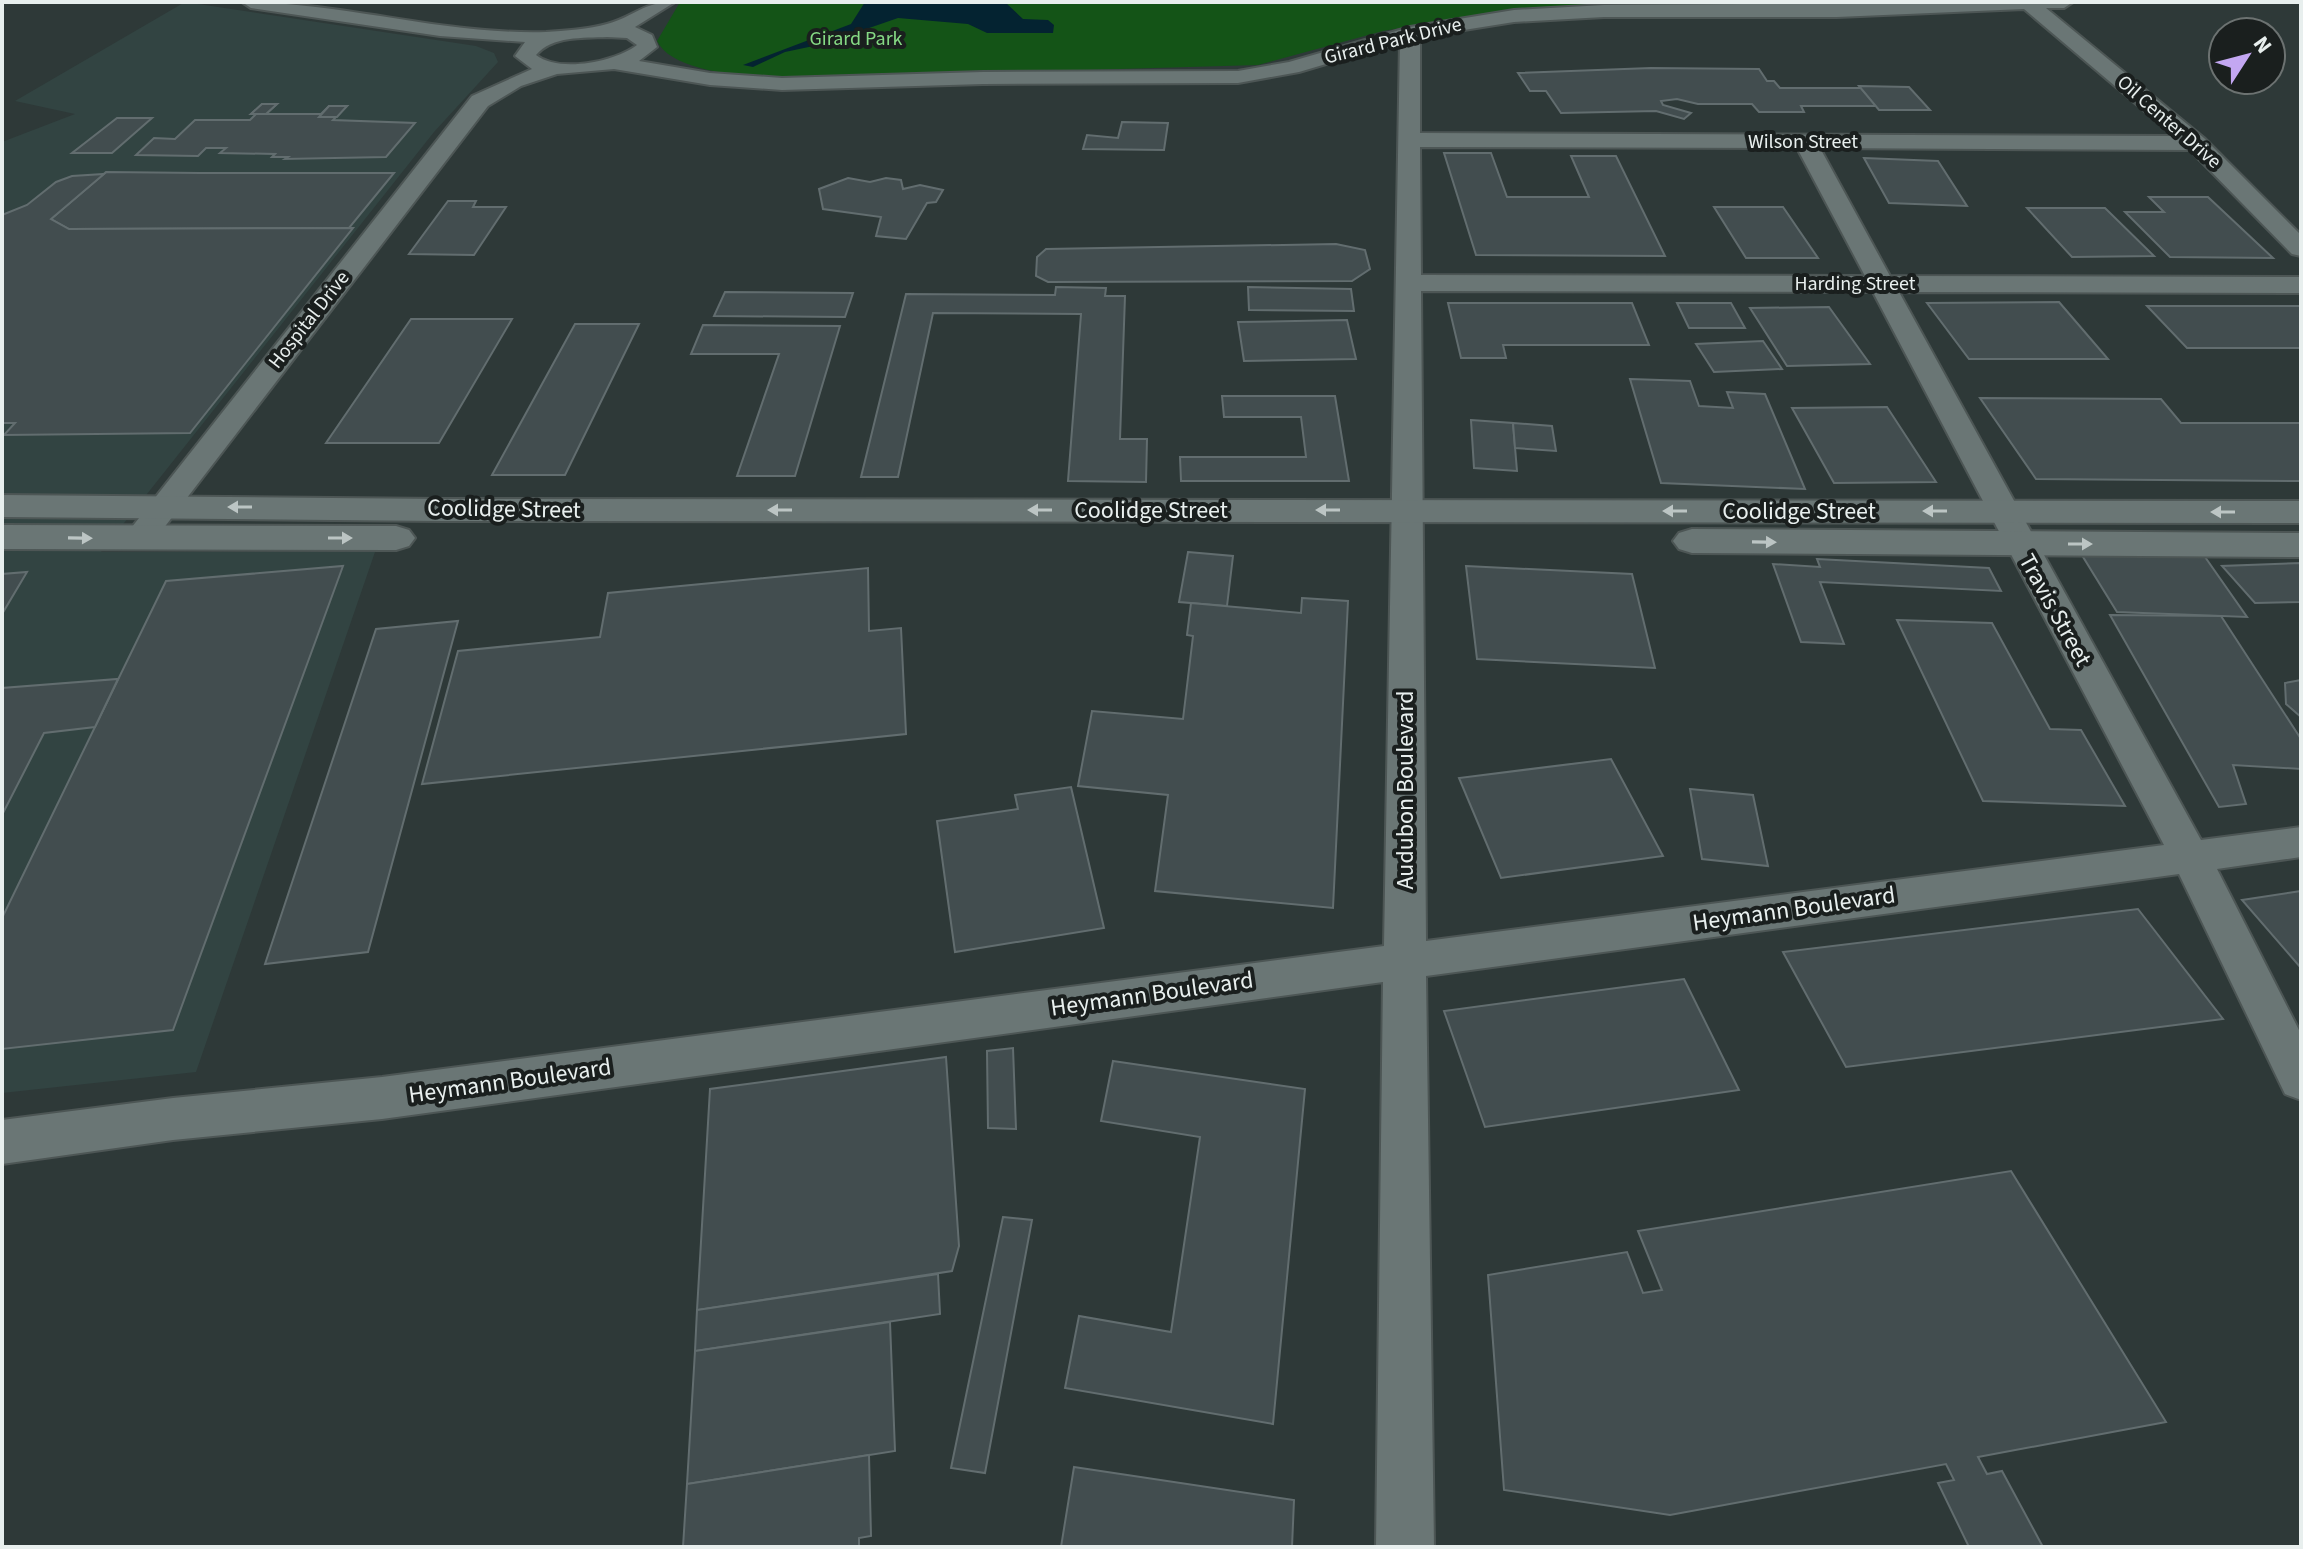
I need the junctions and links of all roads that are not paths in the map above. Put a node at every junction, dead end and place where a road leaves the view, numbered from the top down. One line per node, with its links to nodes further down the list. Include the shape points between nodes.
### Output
1 (251, 2): 6 (street)
2 (667, 2): 8 (street); 11 (street, via 670,7)
3 (2064, 2): 4 (street, Girard Park Drive)
4 (2029, 4): 9 (street, Girard Park Drive, via 1574,12); 19 (street, Oil Center Drive)
5 (447, 9): 6 (street)
6 (410, 25): 7 (street)
7 (440, 30): 10 (street); 12 (street)
8 (607, 31): 10 (street); 11 (street, Girard Park Drive, via 631,32)
9 (1410, 33): 15 (street, Girard Park Drive, via 1292,68 1238,77 795,84); 17 (street, Audubon Boulevard)
10 (552, 38): 12 (street)
11 (645, 45): 13 (street); 15 (street, Girard Park Drive)
12 (526, 53): 14 (street, via 534,65); 16 (street, Hospital Drive, via 478,94)
13 (615, 63): 14 (street, Hospital Drive); 15 (street, Girard Park Drive)
14 (551, 69): 16 (street, Hospital Drive)
15 (724, 79)
16 (480, 101): 25 (street, Hospital Drive)
17 (1409, 140): 18 (street, Wilson Street); 21 (street, Audubon Boulevard)
18 (1805, 142): 19 (street, Wilson Street); 22 (street, Travis Street)
19 (2196, 143): 20 (street, Oil Center Drive)
20 (2301, 249)
21 (1410, 283): 22 (street, Harding Street); 28 (street, Audubon Boulevard)
22 (1881, 284): 23 (street, Harding Street); 26 (street, Travis Street)
23 (2301, 285)
24 (2, 506): 25 (street, Coolidge Street)
25 (165, 506): 28 (street, Coolidge Street, one-way to 25); 30 (street, Hospital Drive)
26 (2002, 512): 27 (street, Coolidge Street, one-way to 26); 28 (street, Coolidge Street, one-way to 28); 31 (street, Travis Street)
27 (2301, 512)
28 (1406, 524): 30 (street, Coolidge Street, one-way to 28); 31 (street, Coolidge Street, one-way to 31); 35 (street, Audubon Boulevard)
29 (2, 537): 30 (street, Coolidge Street, one-way to 30)
30 (139, 539)
31 (2019, 544): 32 (street, Coolidge Street, one-way to 32); 34 (street, Travis Street)
32 (2301, 545)
33 (2301, 842): 34 (street, Heymann Boulevard)
34 (2190, 856): 35 (street, Heymann Boulevard); 36 (street, Travis Street)
35 (1406, 960): 37 (street, Heymann Boulevard, via 382,1098); 38 (street, Audubon Boulevard)
36 (2301, 1080)
37 (2, 1142)
38 (1405, 1547)

